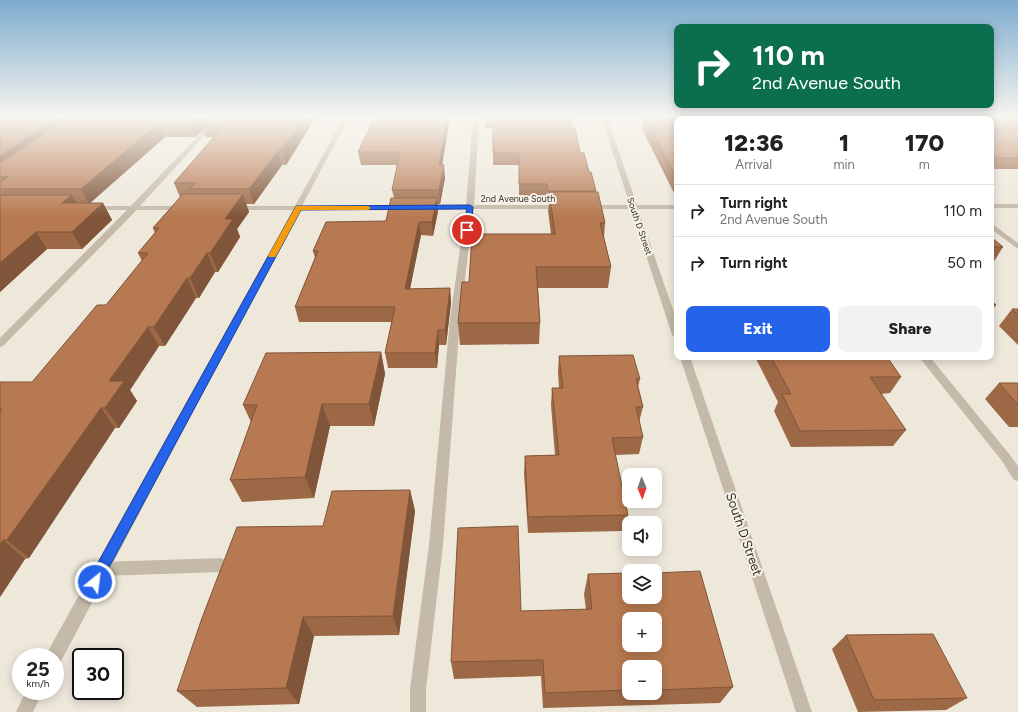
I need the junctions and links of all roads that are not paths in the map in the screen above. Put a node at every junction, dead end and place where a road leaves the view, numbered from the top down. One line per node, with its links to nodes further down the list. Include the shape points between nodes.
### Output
1 (188, 150): 11 (street)
2 (330, 150): 14 (street)
3 (474, 150): 7 (street)
4 (615, 150): 8 (street, South D Street)
5 (994, 206): 6 (street)
6 (1018, 206)
7 (470, 207): 8 (street, 2nd Avenue South); 16 (street, 2nd Avenue South); 29 (street, via 455,319 437,537 418,689)
8 (634, 207): 9 (street, 2nd Avenue South); 19 (street, South D Street)
9 (674, 207)
10 (86, 208): 11 (street)
11 (134, 208): 12 (street); 20 (street)
12 (196, 208)
13 (227, 208): 14 (street)
14 (298, 208): 15 (street); 25 (street)
15 (406, 208)
16 (414, 208)
17 (994, 227): 18 (street)
18 (1018, 247)
19 (674, 326)
20 (0, 344)
21 (686, 360): 30 (street, South D Street)
22 (926, 360): 23 (street)
23 (1018, 476)
24 (221, 565): 25 (street)
25 (102, 569): 26 (street)
26 (59, 648)
27 (30, 700): 28 (street)
28 (24, 712)
29 (418, 712)
30 (804, 712)

